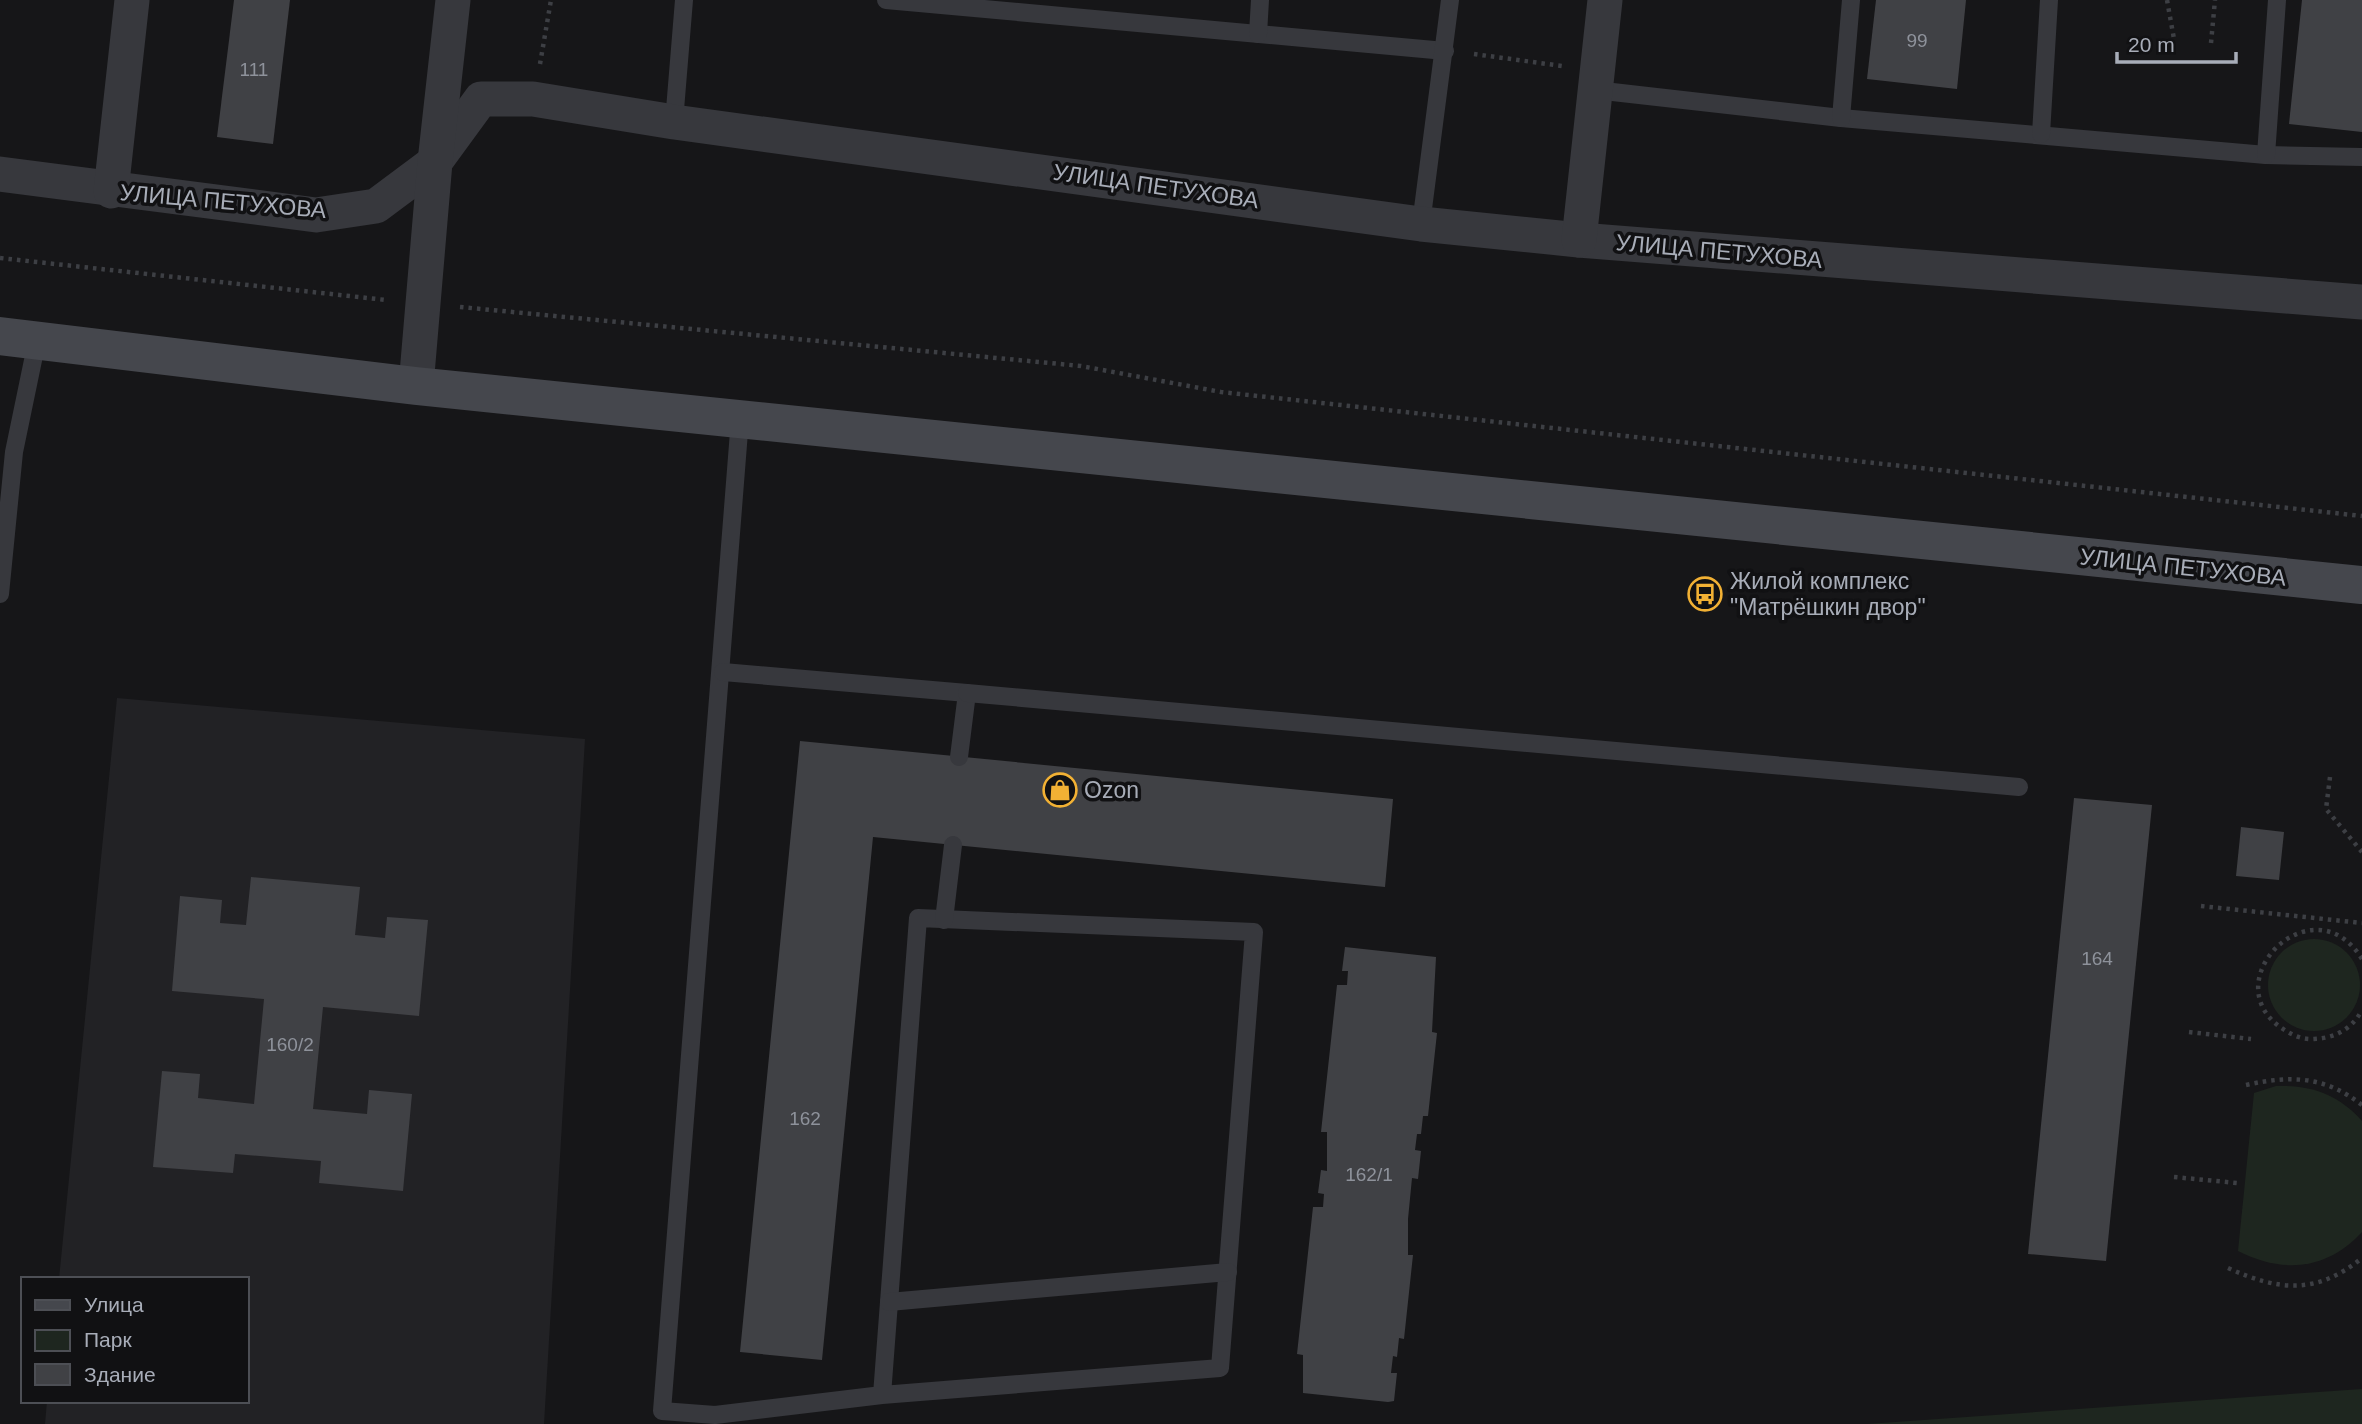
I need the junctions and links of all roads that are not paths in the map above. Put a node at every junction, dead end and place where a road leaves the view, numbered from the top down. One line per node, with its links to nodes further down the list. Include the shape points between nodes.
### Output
1 (132, 0): 21 (street)
2 (453, 0): 19 (street)
3 (684, 0): 15 (lane)
4 (886, 0): 11 (lane)
5 (1260, 0): 11 (lane)
6 (1450, 0): 12 (lane)
7 (1605, 0): 13 (street)
8 (1851, 0): 14 (lane)
9 (2049, 0): 16 (lane)
10 (2277, 0): 17 (lane)
11 (1258, 34): 12 (lane)
12 (1445, 51): 22 (lane)
13 (1595, 90): 14 (lane); 23 (street)
14 (1841, 118): 16 (lane)
15 (674, 122): 19 (street, УЛИЦА ПЕТУХОВА, via 533,99 481,99); 22 (street, УЛИЦА ПЕТУХОВА)
16 (2041, 134): 17 (lane)
17 (2266, 155): 18 (lane)
18 (2362, 157)
19 (435, 162): 21 (street, УЛИЦА ПЕТУХОВА, via 376,206 316,215); 27 (street)
20 (0, 174): 21 (street, УЛИЦА ПЕТУХОВА)
21 (111, 191)
22 (1420, 224): 23 (street, УЛИЦА ПЕТУХОВА)
23 (1579, 240): 24 (street, УЛИЦА ПЕТУХОВА)
24 (2362, 302)
25 (0, 336): 26 (street, УЛИЦА ПЕТУХОВА)
26 (37, 341): 27 (street, УЛИЦА ПЕТУХОВА); 29 (lane, via 14,452)
27 (416, 386): 28 (street, УЛИЦА ПЕТУХОВА)
28 (740, 419): 30 (street, УЛИЦА ПЕТУХОВА); 32 (lane)
29 (2, 541): 31 (lane)
30 (2362, 585)
31 (0, 594)
32 (723, 672): 33 (lane); 40 (lane, via 662,1411 715,1415)
33 (967, 693): 34 (lane); 35 (lane)
34 (959, 757)
35 (2020, 787)
36 (953, 845): 37 (lane)
37 (944, 919): 38 (lane, via 1254,932); 39 (lane, via 918,918)
38 (1228, 1272): 39 (lane); 40 (lane, via 1220,1368)
39 (889, 1302): 40 (lane)
40 (882, 1395)

